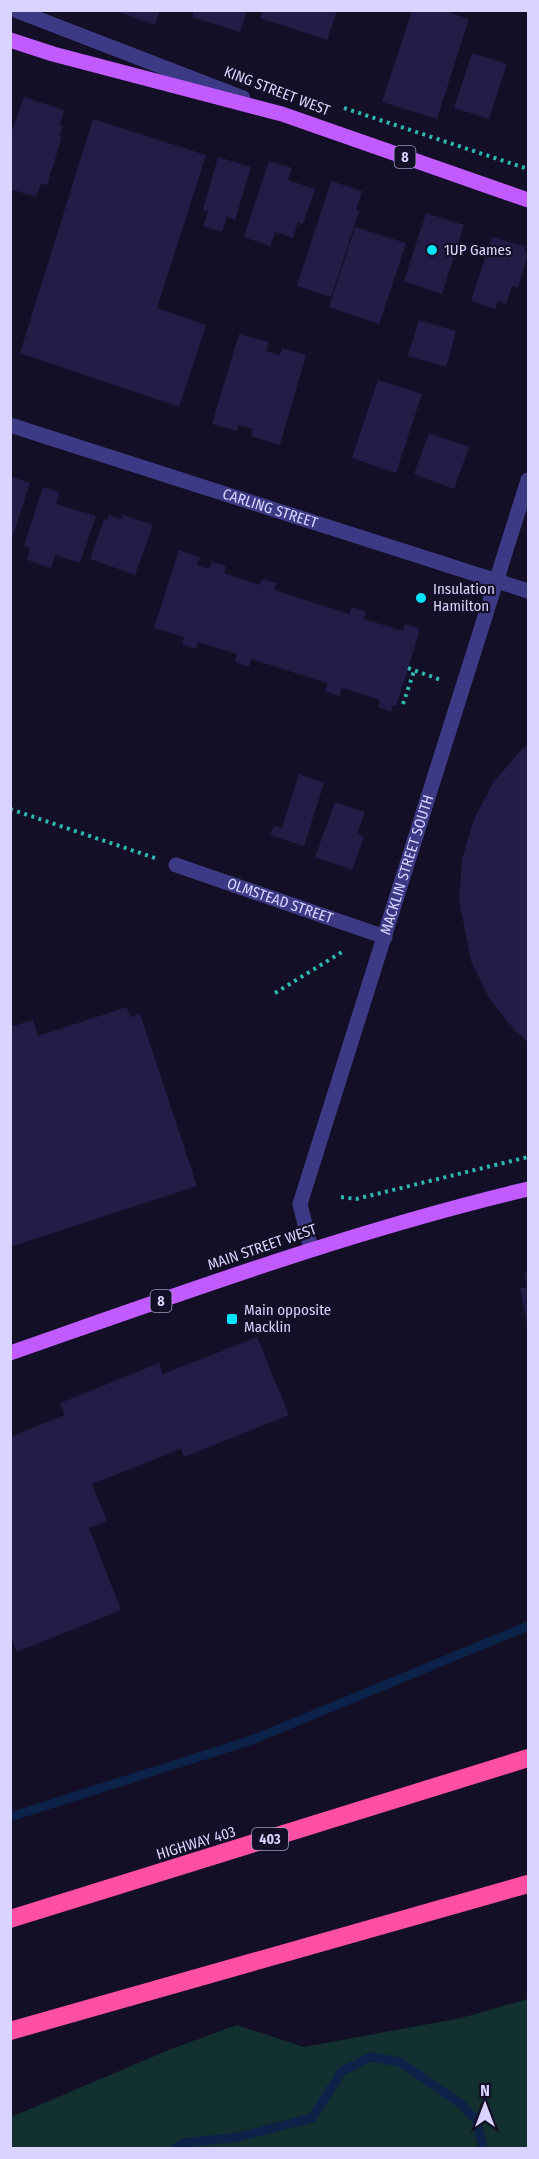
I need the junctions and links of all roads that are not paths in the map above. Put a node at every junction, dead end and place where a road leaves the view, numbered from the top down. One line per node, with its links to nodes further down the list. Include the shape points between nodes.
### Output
1 (15, 10): 3 (street, KING STREET WEST)
2 (10, 40): 3 (main road)
3 (282, 114): 4 (main road, KING STREET WEST / 8)
4 (528, 200)
5 (10, 425): 7 (street, CARLING STREET)
6 (528, 480): 7 (street, MACKLIN STREET SOUTH)
7 (496, 580): 8 (street, CARLING STREET); 10 (street, MACKLIN STREET SOUTH)
8 (528, 591)
9 (176, 865): 10 (street, OLMSTEAD STREET)
10 (385, 937): 12 (street, MACKLIN STREET SOUTH, via 300,1204)
11 (528, 1189): 12 (main road, MAIN STREET WEST / 8)
12 (311, 1249): 13 (main road, MAIN STREET WEST / 8)
13 (10, 1353)
14 (528, 1758): 16 (highway, HIGHWAY 403 / 403)
15 (528, 1884): 17 (highway)
16 (10, 1920)
17 (10, 2031)

